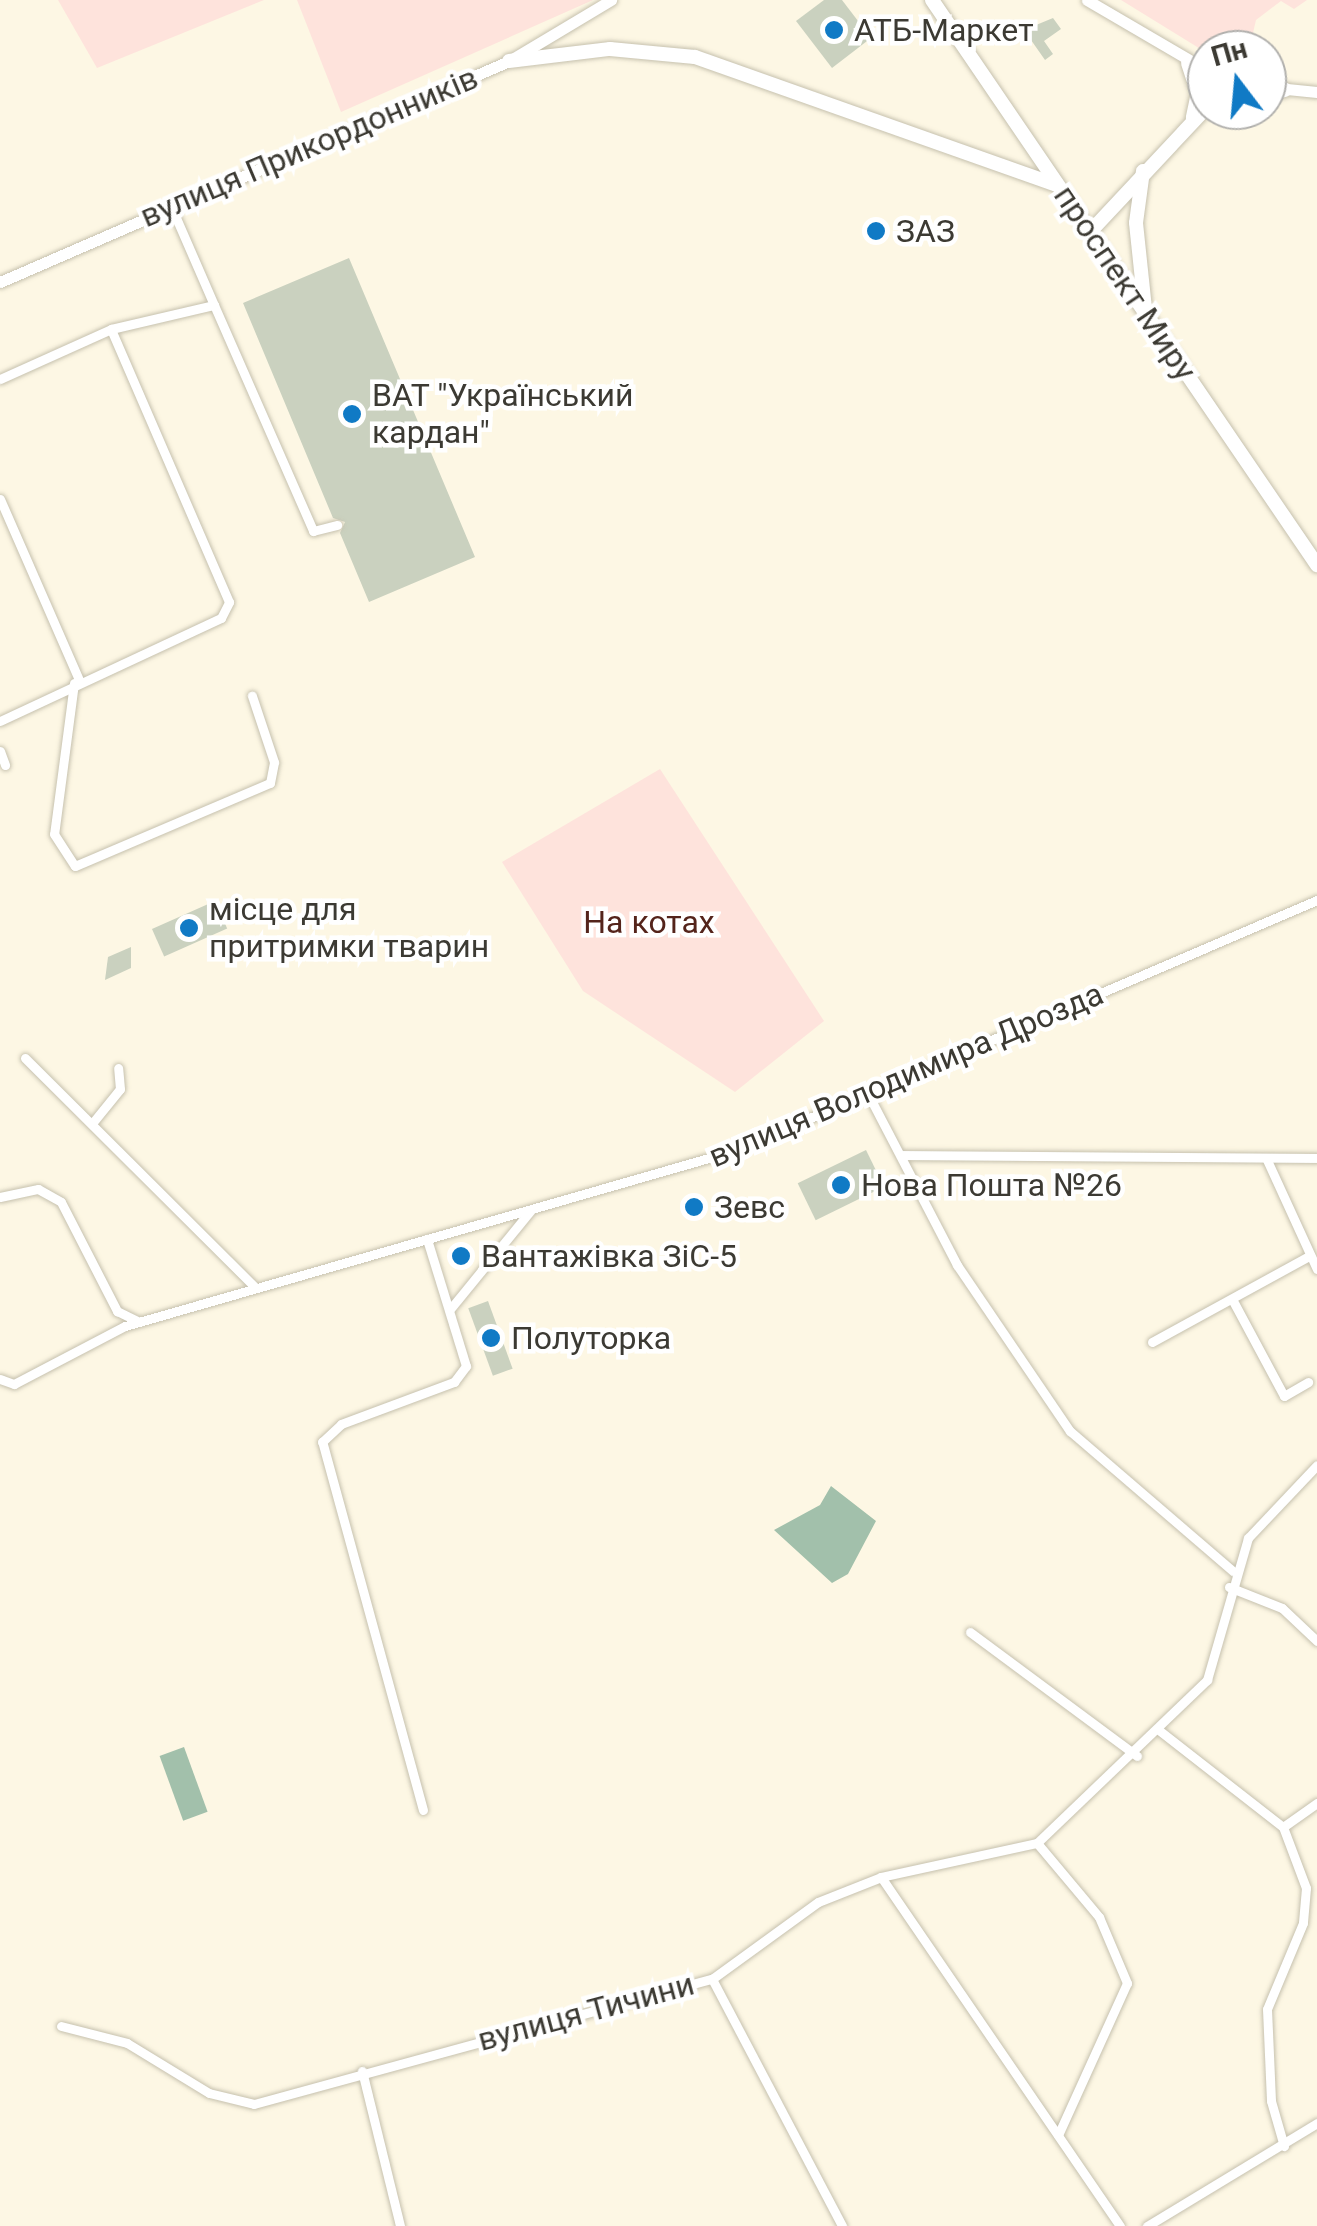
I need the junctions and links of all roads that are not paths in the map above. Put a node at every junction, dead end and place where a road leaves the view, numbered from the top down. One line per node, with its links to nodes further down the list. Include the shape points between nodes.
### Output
1 (611, 0): 4 (street, вулиця Прикордонників)
2 (932, 0): 10 (main road, проспект Миру)
3 (1088, 0): 5 (street)
4 (509, 61): 10 (main road, via 610,49 695,57); 11 (street, вулиця Прикордонників)
5 (1187, 62)
6 (1287, 90): 7 (street)
7 (1317, 92)
8 (1187, 126): 9 (main road)
9 (1144, 165): 12 (main road); 15 (main road, via 1136,223)
10 (1058, 185): 12 (main road, проспект Миру)
11 (170, 206): 13 (street, вулиця Прикордонників); 14 (street)
12 (1090, 232): 15 (main road, проспект Миру)
13 (0, 282)
14 (214, 305): 16 (street); 19 (street, via 312,532)
15 (1145, 314): 20 (main road, проспект Миру)
16 (110, 329): 17 (street); 21 (street, via 229,602 221,618)
17 (0, 379)
18 (0, 499): 21 (street)
19 (337, 525)
20 (1317, 566)
21 (76, 681): 22 (street, via 54,834 75,866 270,783 274,762); 23 (street)
22 (252, 696)
23 (0, 721)
24 (0, 751): 25 (street)
25 (5, 765)
26 (1317, 900): 29 (street, вулиця Володимира Дрозда)
27 (24, 1058): 30 (street)
28 (118, 1068): 30 (street, via 120,1088)
29 (868, 1094): 31 (street); 35 (street, вулиця Володимира Дрозда, via 733,1152)
30 (94, 1121): 39 (street)
31 (901, 1155): 33 (street); 49 (street, via 958,1264 1070,1431)
32 (1317, 1158): 33 (street)
33 (1267, 1160): 37 (street)
34 (0, 1196): 42 (street, via 38,1188 61,1202)
35 (532, 1209): 36 (street, вулиця Володимира Дрозда); 41 (street)
36 (427, 1239): 39 (street, вулиця Володимира Дрозда); 41 (street)
37 (1310, 1256): 38 (street); 40 (street)
38 (1317, 1269)
39 (256, 1288): 43 (street, вулиця Володимира Дрозда)
40 (1232, 1298): 45 (street); 47 (street, via 1284,1396)
41 (451, 1308): 56 (street, via 466,1366 454,1382 341,1424 322,1442)
42 (117, 1310): 43 (street); 44 (street)
43 (140, 1322): 44 (street, вулиця Володимира Дрозда)
44 (112, 1333): 46 (street, вулиця Володимира Дрозда, via 14,1384)
45 (1152, 1342)
46 (0, 1380)
47 (1308, 1382)
48 (1317, 1465): 49 (street, вулиця Тичини, via 1273,1502)
49 (1233, 1571): 50 (street, вулиця Тичини)
50 (1230, 1587): 52 (street, via 1282,1608); 53 (street, вулиця Тичини, via 1207,1680)
51 (970, 1632): 54 (street)
52 (1317, 1641)
53 (1160, 1731): 54 (street, вулиця Тичини); 57 (street)
54 (1138, 1756): 58 (street, вулиця Тичини)
55 (1317, 1803): 57 (street)
56 (422, 1810)
57 (1283, 1827): 65 (street, via 1306,1888 1303,1923 1268,2009 1272,2100)
58 (1037, 1843): 59 (street, вулиця Тичини); 64 (street, via 1099,1917 1127,1983)
59 (881, 1877): 60 (street, вулиця Тичини, via 803,1910); 64 (street)
60 (712, 1979): 62 (street, вулиця Тичини); 67 (street)
61 (61, 2026): 62 (street, вулиця Тичини, via 127,2043 209,2093 254,2104)
62 (362, 2072): 66 (street)
63 (1317, 2123): 65 (street)
64 (1058, 2135): 68 (street)
65 (1284, 2146): 69 (street)
66 (400, 2226)
67 (842, 2226)
68 (1120, 2226)
69 (1147, 2226)

